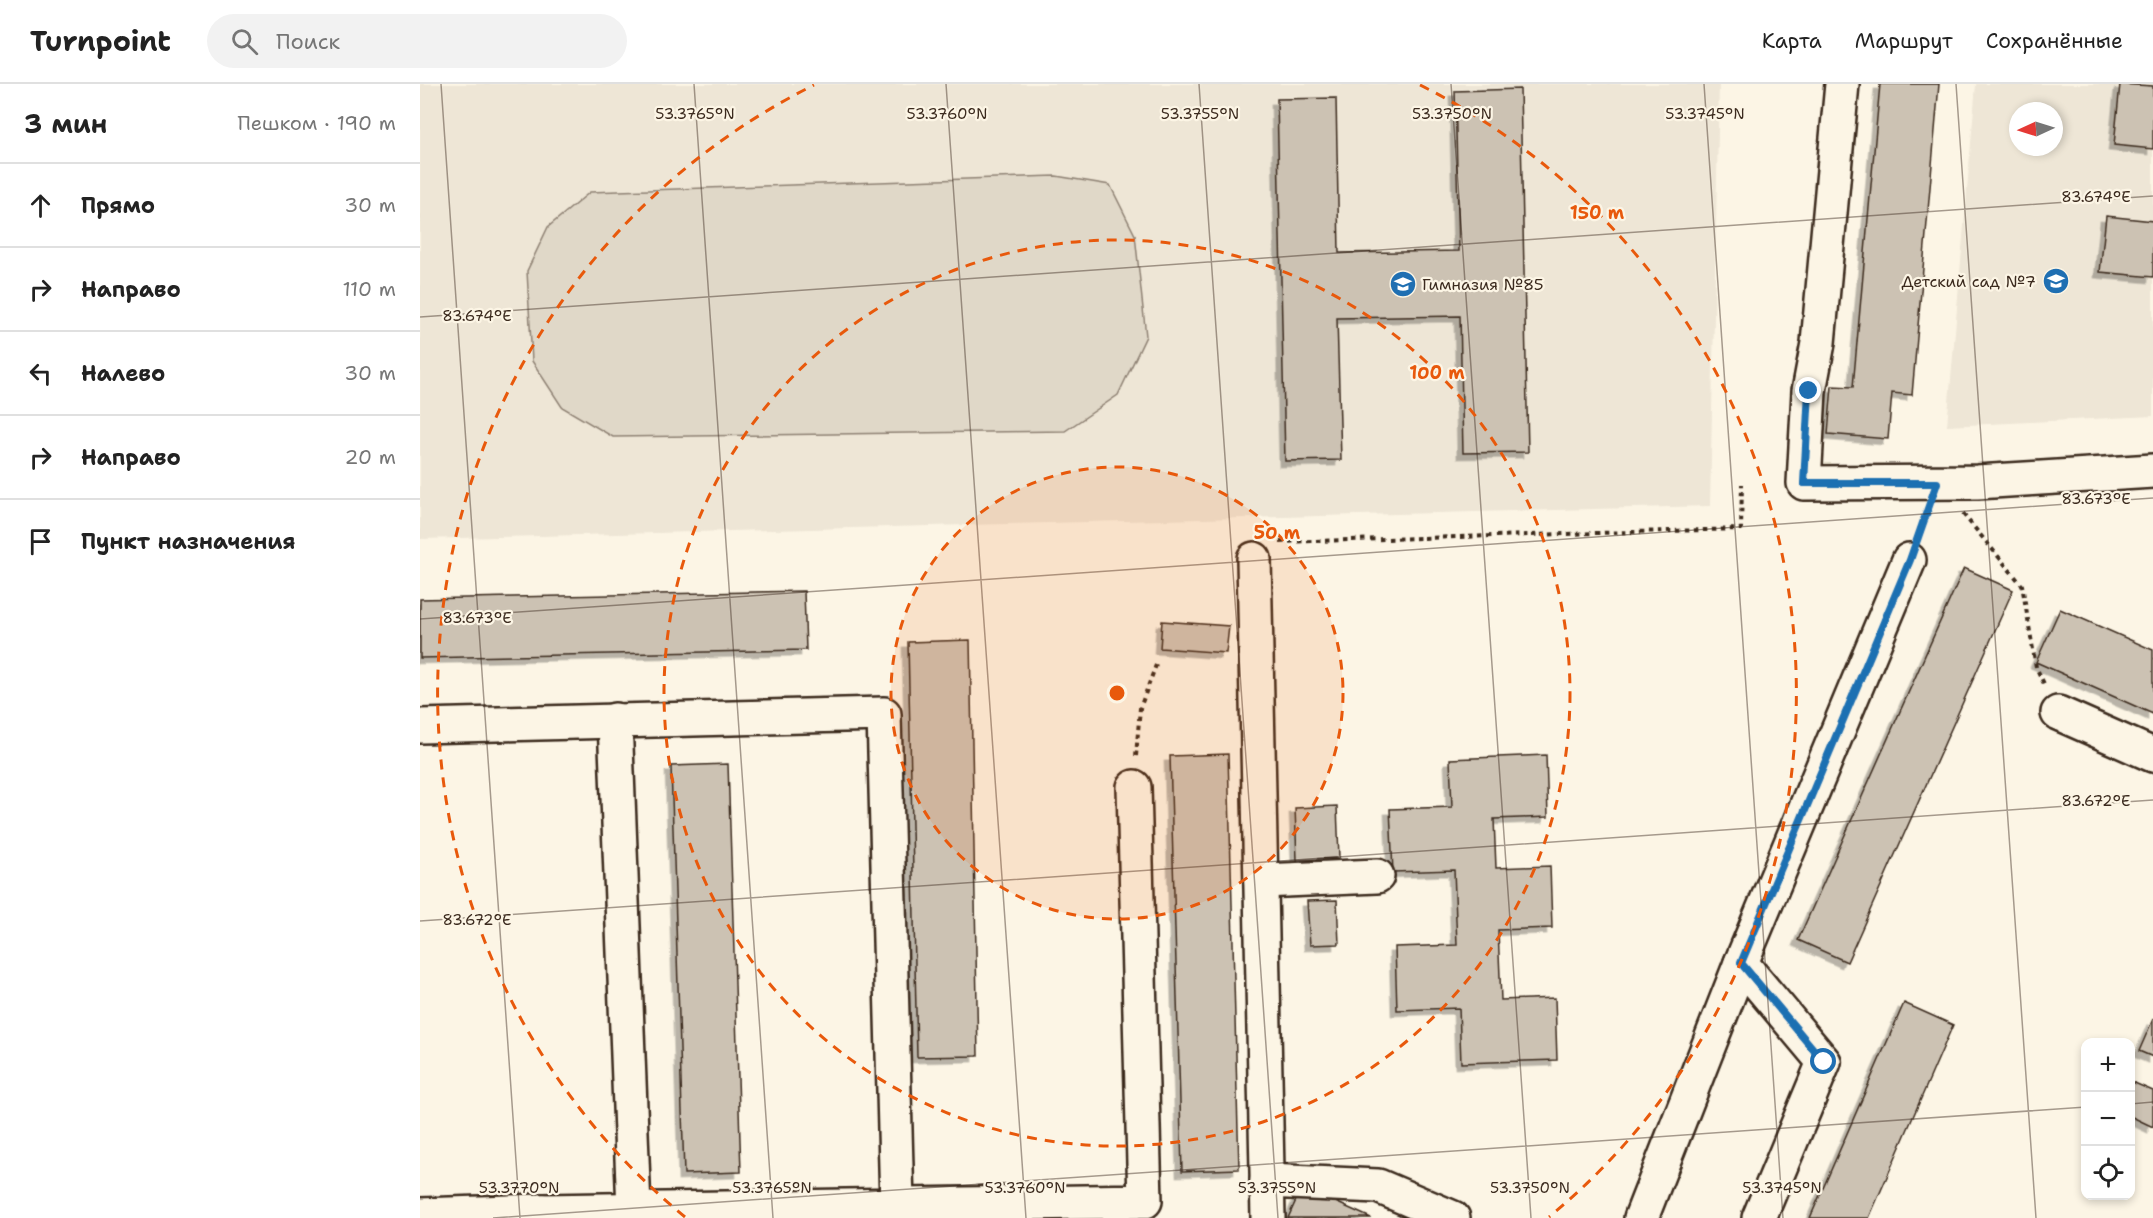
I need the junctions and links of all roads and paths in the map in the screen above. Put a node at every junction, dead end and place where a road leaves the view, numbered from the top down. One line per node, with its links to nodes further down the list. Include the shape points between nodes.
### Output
1 (1842, 84): 3 (lane, via 1818,343 1809,391 1804,483)
2 (2153, 471): 3 (lane)
3 (1937, 483): 6 (path); 8 (path, via 2022,585 2036,667)
4 (1742, 484): 5 (path, via 1741,529 1254,543)
5 (1254, 560): 14 (lane)
6 (1910, 560): 15 (lane)
7 (1156, 665): 12 (path, via 1140,708)
8 (2058, 713): 11 (lane)
9 (615, 720): 10 (lane); 17 (lane, via 884,714); 18 (lane)
10 (420, 726)
11 (2153, 754)
12 (1134, 787): 17 (lane, via 1145,1202)
13 (1377, 876): 14 (lane)
14 (1261, 881): 16 (lane)
15 (1741, 963): 23 (lane); 24 (lane, via 1824,1062)
16 (1267, 1181): 21 (lane); 22 (lane, via 1378,1186)
17 (897, 1205): 18 (lane)
18 (633, 1210): 19 (lane)
19 (543, 1214): 20 (lane)
20 (420, 1215)
21 (1268, 1218)
22 (1453, 1218)
23 (1641, 1218)
24 (1759, 1218)

